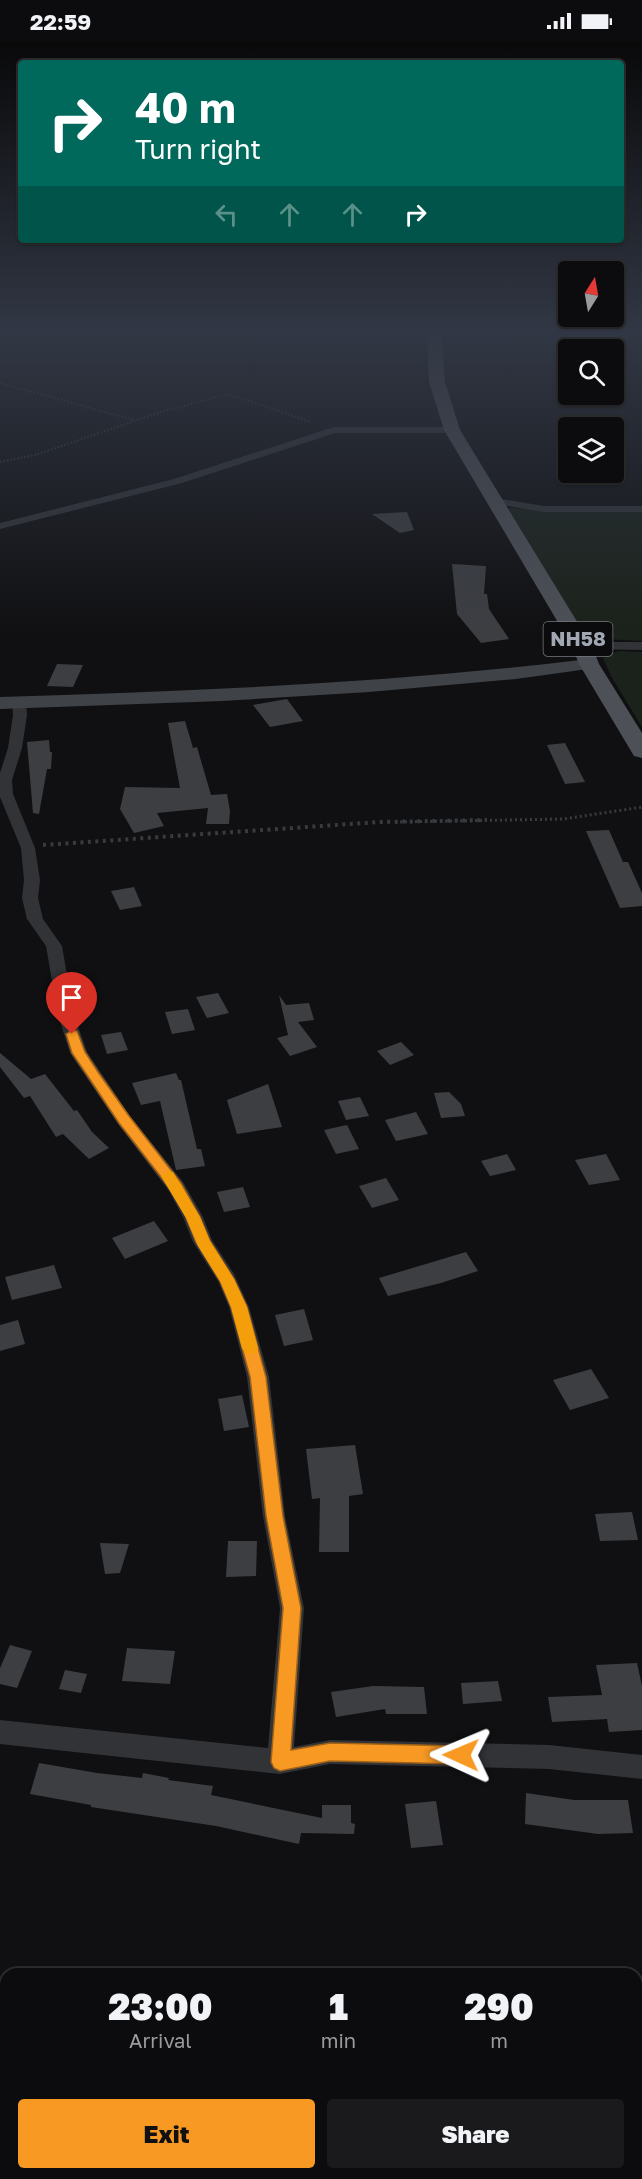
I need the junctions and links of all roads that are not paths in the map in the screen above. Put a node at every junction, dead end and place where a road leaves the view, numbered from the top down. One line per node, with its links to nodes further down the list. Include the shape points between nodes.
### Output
1 (326, 433): 5 (street, via 178,481)
2 (454, 433): 4 (main road, NH58)
3 (642, 508): 4 (street)
4 (502, 514): 7 (main road, NH58)
5 (0, 526)
6 (642, 646): 7 (street)
7 (586, 655): 8 (street, via 501,676 305,692); 9 (main road, NH58)
8 (9, 702): 11 (street, via 20,715 5,780 6,794 28,848 35,919 54,946 66,1015 79,1053 176,1187 193,1217 203,1242 227,1279 258,1377 274,1516 292,1608)
9 (642, 752)
10 (0, 1732): 11 (street)
11 (280, 1762): 12 (street, via 330,1752 549,1757)
12 (642, 1767)

